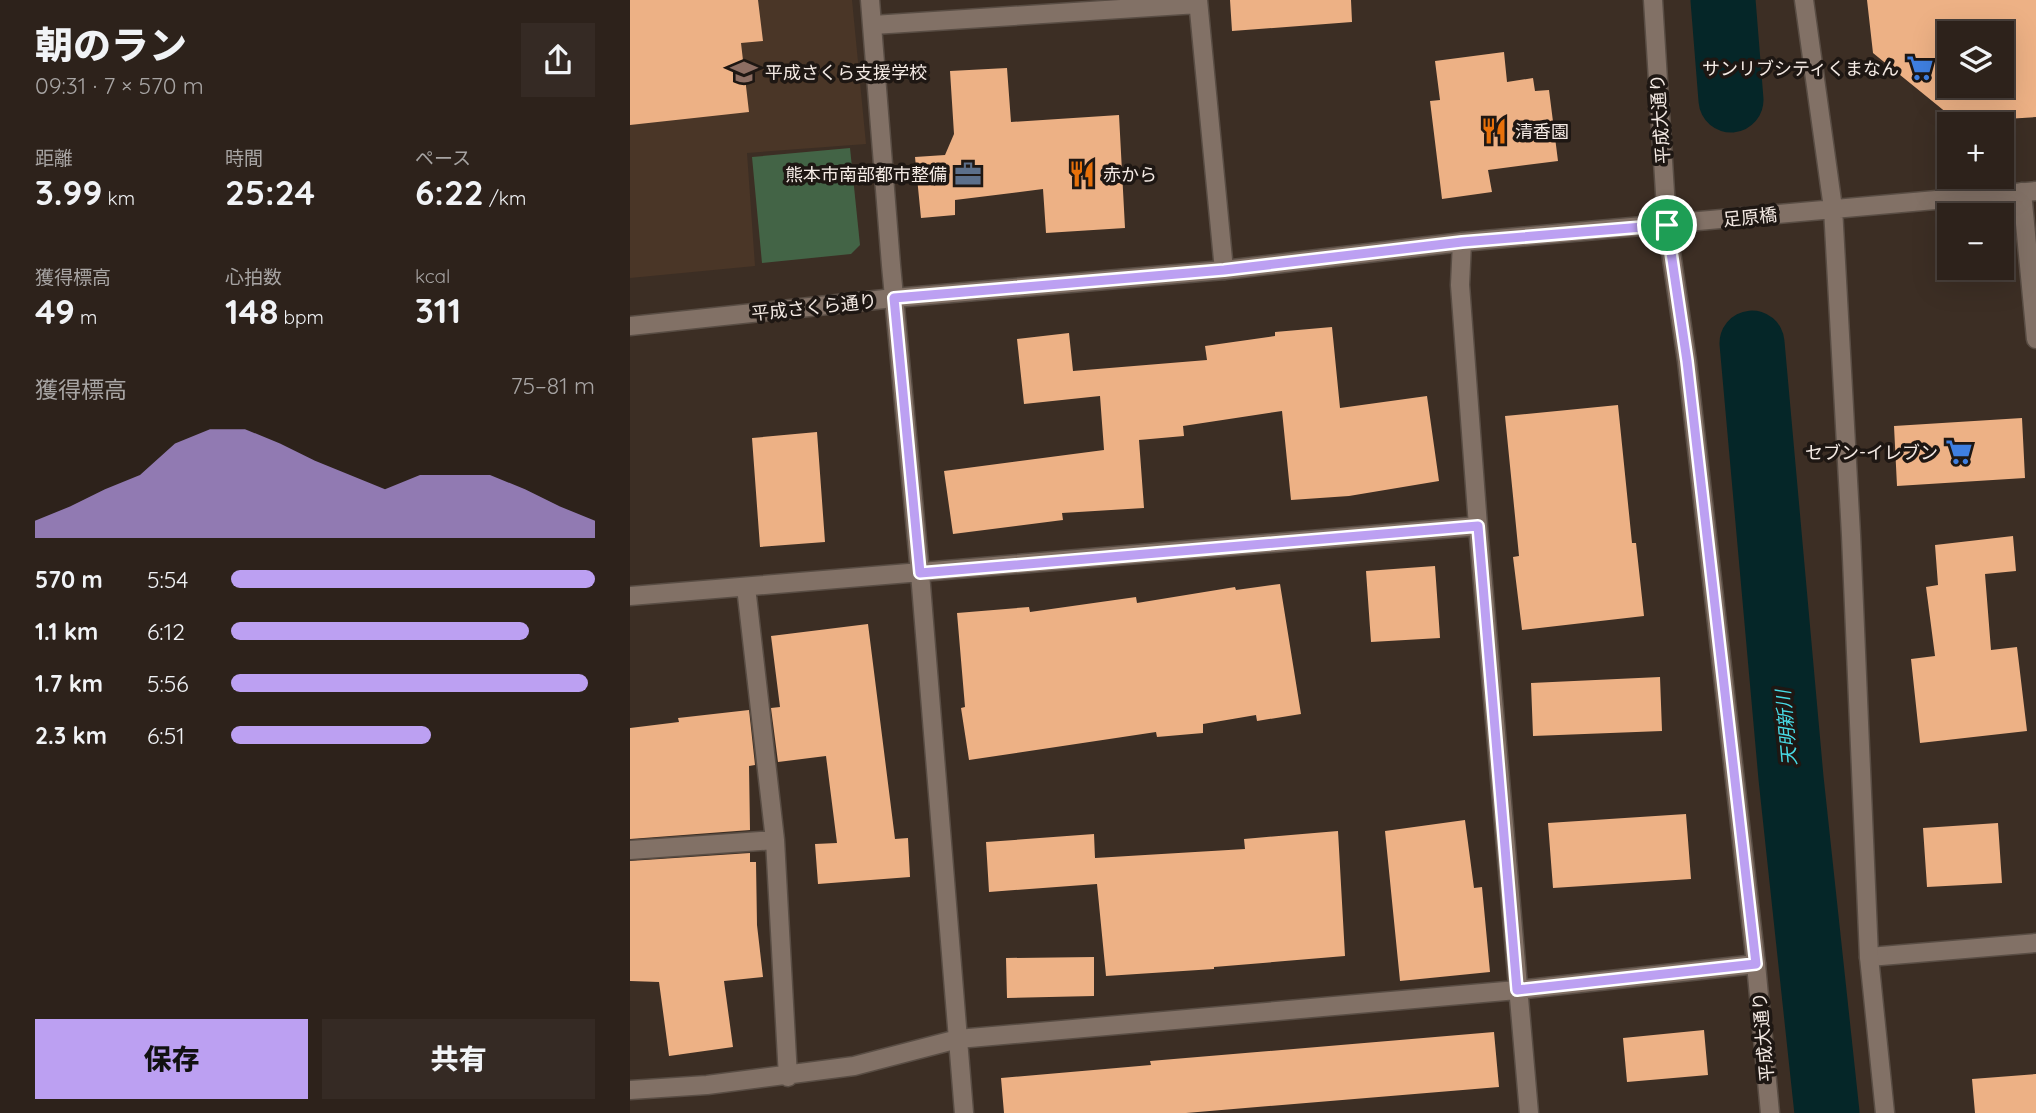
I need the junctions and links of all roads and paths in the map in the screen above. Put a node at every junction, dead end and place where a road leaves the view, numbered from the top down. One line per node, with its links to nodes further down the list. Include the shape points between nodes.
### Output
1 (870, 0): 5 (street)
2 (1653, 0): 8 (street, 平成大通り)
3 (1804, 0): 7 (street)
4 (1198, 2): 5 (street); 10 (street)
5 (873, 25): 11 (street)
6 (2029, 192): 7 (street); 13 (street)
7 (1833, 208): 8 (street, 足原橋); 21 (street)
8 (1667, 225): 9 (street, 平成さくら通り); 22 (street, 平成大通り, via 1687,361)
9 (1462, 242): 10 (street, 平成さくら通り); 14 (street, via 1460,285)
10 (1224, 270): 11 (street, 平成さくら通り)
11 (894, 298): 12 (street, 平成さくら通り); 15 (street)
12 (630, 326)
13 (2036, 339)
14 (1478, 526): 15 (street); 23 (street)
15 (920, 573): 16 (street); 24 (street)
16 (746, 587): 17 (street); 18 (street)
17 (630, 596)
18 (775, 840): 19 (street); 25 (street)
19 (630, 850)
20 (2036, 943): 21 (street)
21 (1869, 957): 30 (street)
22 (1756, 964): 23 (street); 29 (street, 平成大通り)
23 (1517, 990): 24 (street); 28 (street)
24 (958, 1039): 25 (street, via 854,1066); 27 (street)
25 (788, 1077): 26 (street)
26 (630, 1090)
27 (964, 1113)
28 (1529, 1113)
29 (1770, 1113)
30 (1885, 1113)

